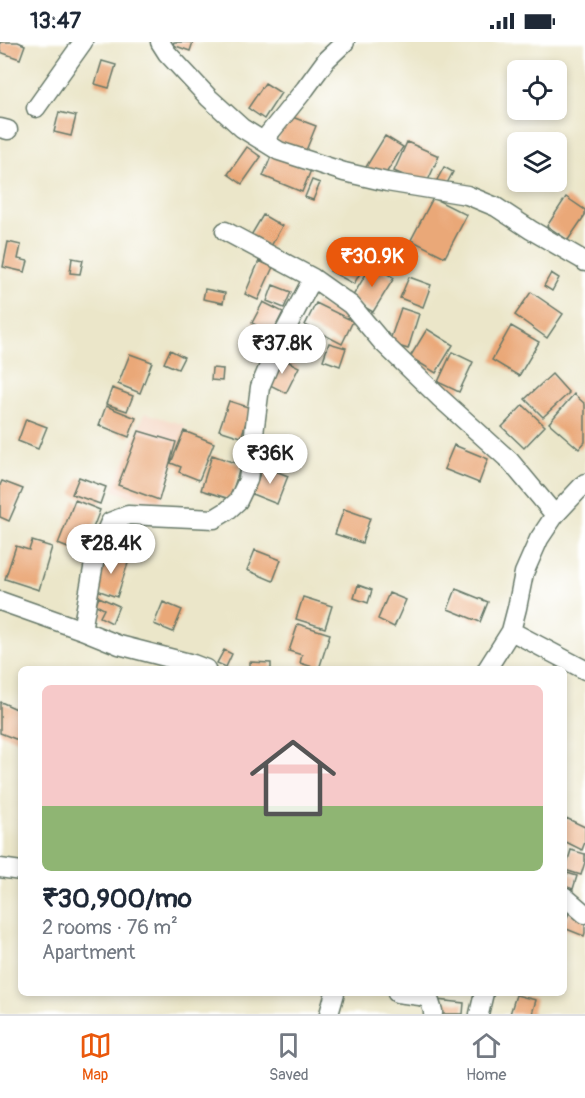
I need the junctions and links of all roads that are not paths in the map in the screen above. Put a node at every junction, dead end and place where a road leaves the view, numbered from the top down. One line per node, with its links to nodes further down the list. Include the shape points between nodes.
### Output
1 (83, 42): 4 (street)
2 (160, 42): 5 (street, via 209,98)
3 (345, 42): 5 (street, via 327,59)
4 (36, 108)
5 (263, 141): 7 (street, via 279,151 344,172 467,195 496,207)
6 (225, 231): 8 (street)
7 (585, 262)
8 (313, 278): 10 (street, via 351,305 382,342 510,460); 12 (street, via 260,387 248,480 238,501 214,519 128,515 110,522 94,563)
9 (585, 483): 10 (street)
10 (555, 515): 13 (street, via 524,573)
11 (0, 601): 12 (street)
12 (82, 630): 14 (street)
13 (511, 632): 15 (street); 16 (street)
14 (193, 666)
15 (489, 666)
16 (585, 670)
17 (0, 868): 18 (street)
18 (18, 871)
19 (567, 899): 20 (street)
20 (585, 914)
21 (333, 996): 24 (street)
22 (420, 996): 25 (street, via 429,999)
23 (483, 996): 26 (street)
24 (329, 1014)
25 (433, 1014)
26 (478, 1014)

